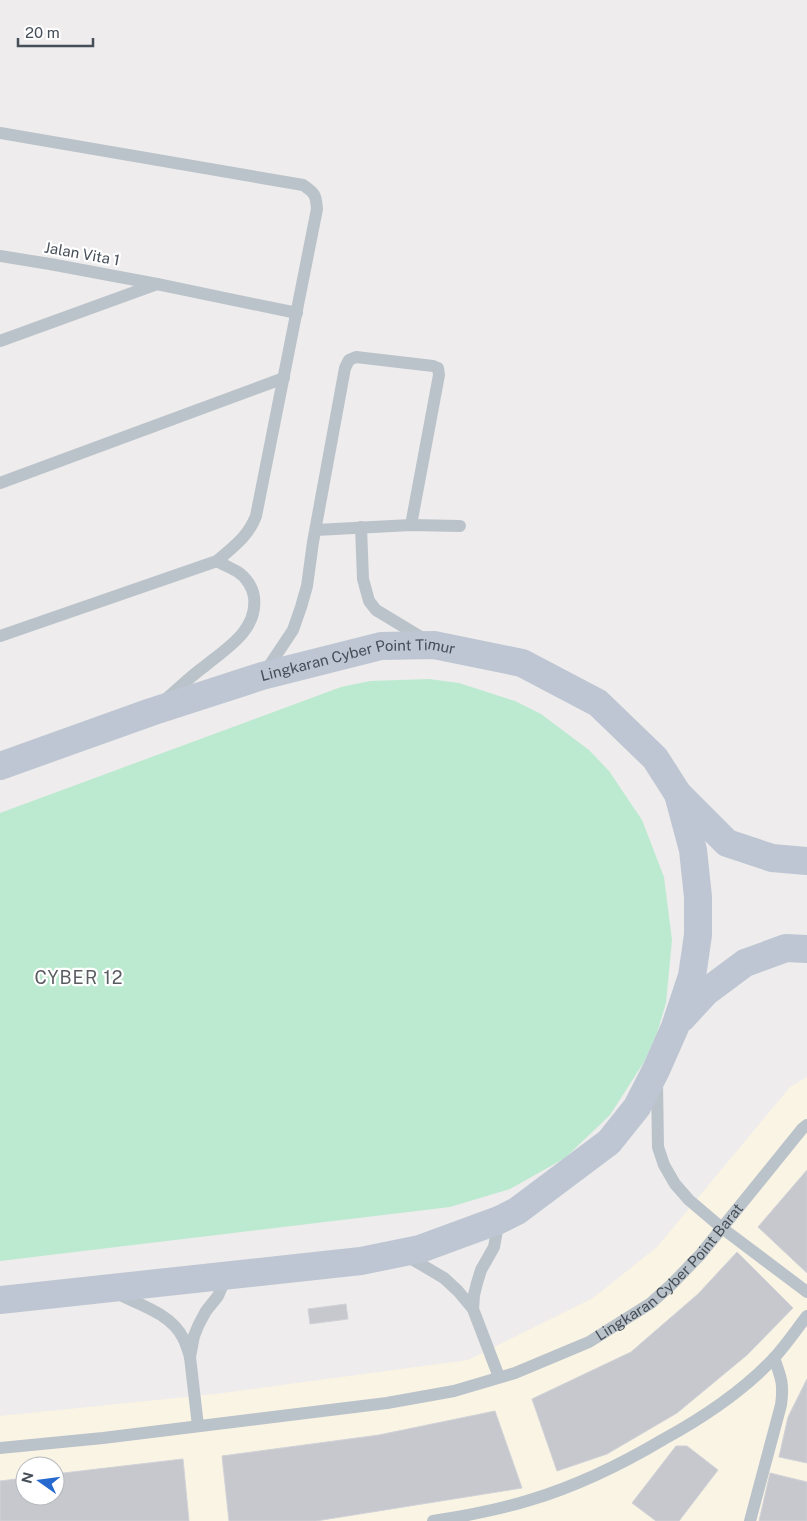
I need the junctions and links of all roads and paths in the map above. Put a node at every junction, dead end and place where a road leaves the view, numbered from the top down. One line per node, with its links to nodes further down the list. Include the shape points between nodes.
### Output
1 (0, 134): 4 (lane, via 303,185 313,192 317,209)
2 (0, 256): 3 (lane, Jalan Vita 1)
3 (157, 284): 4 (lane, Jalan Vita 1); 5 (lane)
4 (297, 313): 6 (lane)
5 (0, 341)
6 (284, 378): 7 (lane); 12 (lane, via 252,527)
7 (0, 483)
8 (411, 525): 9 (lane); 10 (lane); 11 (lane, via 438,368 356,357 349,360 345,368)
9 (460, 526)
10 (361, 527): 11 (lane); 14 (lane, via 363,579 369,601 376,610)
11 (316, 530): 15 (lane, via 306,586 293,630)
12 (217, 561): 13 (lane); 16 (lane, via 239,572 248,582 255,605 252,617 238,640)
13 (0, 636)
14 (434, 645): 15 (main road, Lingkaran Cyber Point Timur, via 381,646); 18 (main road, Lingkaran Cyber Point Timur, via 522,663 598,703 655,758)
15 (262, 676): 16 (main road, Lingkaran Cyber Point Timur)
16 (151, 712): 17 (main road, Lingkaran Cyber Point Timur)
17 (0, 766)
18 (678, 794): 19 (main road, via 727,843 772,858); 21 (main road, via 693,850 698,935 692,976)
19 (807, 862)
20 (807, 948): 21 (main road, via 786,948 745,963 706,992)
21 (675, 1027): 22 (main road)
22 (656, 1070): 24 (main road, via 637,1107 609,1142 517,1211); 25 (lane, via 658,1147 664,1165 689,1200)
23 (807, 1125): 25 (lane, Lingkaran Cyber Point Barat)
24 (499, 1220): 26 (main road); 31 (lane, via 494,1247 477,1283)
25 (722, 1228): 29 (lane); 35 (lane, Lingkaran Cyber Point Barat, via 700,1255 651,1303 589,1342)
26 (401, 1253): 27 (main road, via 361,1261); 31 (lane, via 444,1278)
27 (227, 1276): 28 (main road); 33 (lane, via 199,1324)
28 (106, 1288): 30 (main road); 33 (lane, via 155,1310 171,1323 183,1336)
29 (807, 1292)
30 (0, 1300)
31 (473, 1310): 35 (lane)
32 (807, 1316): 34 (lane)
33 (190, 1357): 36 (lane)
34 (774, 1358): 38 (lane, via 735,1394 690,1424 584,1480 530,1500); 39 (lane, via 782,1380 781,1405)
35 (499, 1378): 36 (lane, Lingkaran Cyber Point Barat, via 454,1391 387,1403)
36 (198, 1426): 37 (lane, Lingkaran Cyber Point Barat)
37 (0, 1448)
38 (433, 1521)
39 (750, 1521)

